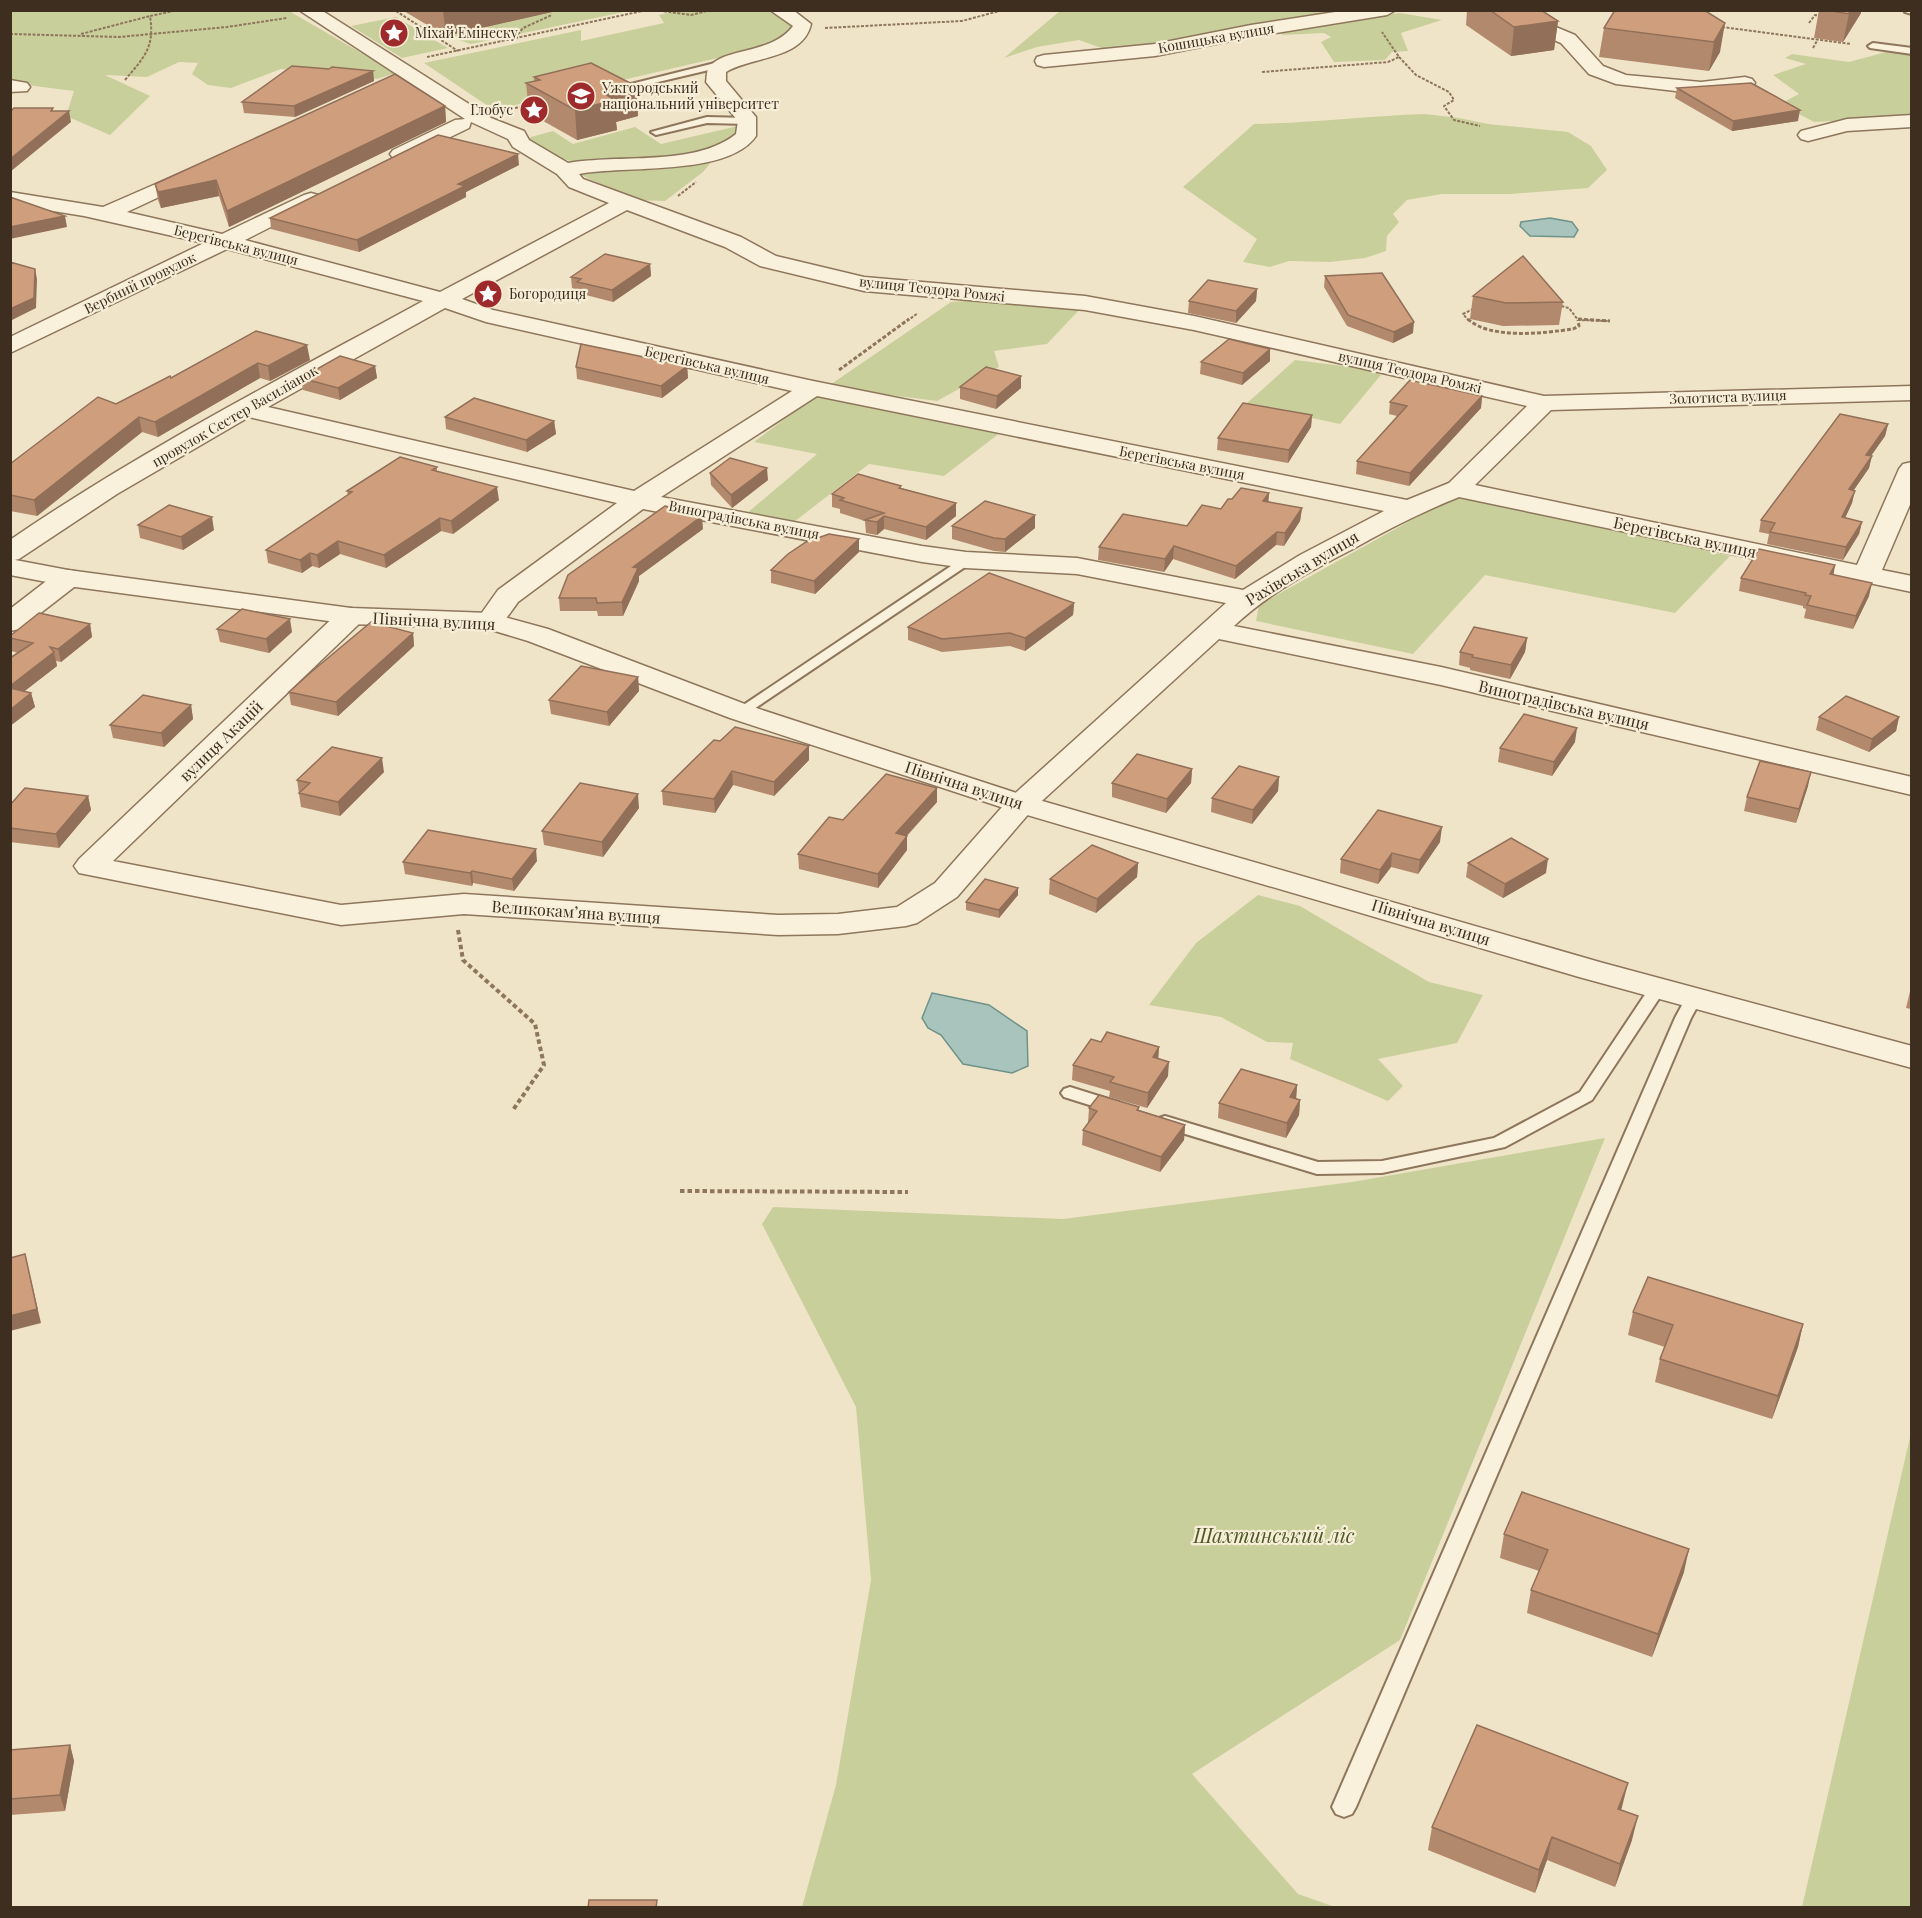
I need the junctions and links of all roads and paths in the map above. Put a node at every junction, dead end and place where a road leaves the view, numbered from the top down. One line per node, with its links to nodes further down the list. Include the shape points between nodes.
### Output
1 (178, 10): 15 (path)
2 (647, 10): 24 (path)
3 (655, 10): 4 (path, via 691,15)
4 (711, 10)
5 (779, 10): 19 (street)
6 (1003, 10): 19 (path, via 962,21)
7 (1387, 10): 13 (street, Кошицька вулиця)
8 (1514, 10): 37 (street, via 1568,39 1596,70 1623,80 1701,88)
9 (1608, 10): 12 (path)
10 (396, 11): 29 (path)
11 (311, 12): 22 (path); 35 (street, вулиця Теодора Ромжі)
12 (1620, 12)
13 (1365, 14): 31 (path); 32 (street, Кошицька вулиця, via 1155,50)
14 (552, 15): 24 (path, via 523,28)
15 (150, 16): 22 (path); 23 (path)
16 (1827, 17): 17 (path, via 1815,15)
17 (1809, 23)
18 (1713, 26): 25 (path)
19 (802, 27): 33 (street, via 790,42)
20 (482, 30): 26 (path)
21 (10, 34): 23 (path)
22 (154, 35): 23 (path); 36 (path, via 153,45)
23 (75, 36)
24 (515, 39): 26 (path)
25 (1818, 39): 27 (path); 28 (path)
26 (502, 42): 29 (path)
27 (1873, 46): 30 (lane)
28 (1813, 48)
29 (458, 51): 35 (path)
30 (1911, 51)
31 (1399, 57): 34 (path, via 1388,62); 44 (path, via 1416,75 1449,92 1454,100 1444,106 1454,120)
32 (1044, 61)
33 (726, 63): 38 (lane); 41 (street, via 717,70 716,82)
34 (1262, 72)
35 (394, 75): 49 (street, вулиця Теодора Ромжі, via 516,135 520,143)
36 (125, 80)
37 (1745, 83)
38 (620, 88)
39 (536, 104): 40 (path)
40 (515, 109)
41 (748, 121): 45 (lane, via 707,120); 49 (street, via 748,132 742,142 701,157 649,165)
42 (1911, 122): 46 (street, via 1848,125)
43 (462, 124): 47 (street)
44 (1480, 126)
45 (656, 132)
46 (1808, 135)
47 (385, 162)
48 (210, 166): 53 (street)
49 (564, 170): 52 (street, вулиця Теодора Ромжі, via 576,183)
50 (332, 188): 54 (street, Вербний провулок)
51 (10, 198): 53 (street, Берегівська вулиця)
52 (624, 202): 55 (street, вулиця Теодора Ромжі, via 733,242 768,261 864,284); 56 (street, провулок Сестер Василіанок)
53 (105, 214): 54 (street, Берегівська вулиця)
54 (226, 242): 56 (street, Берегівська вулиця); 61 (street, Вербний провулок)
55 (948, 291): 62 (path); 64 (street, вулиця Теодора Ромжі, via 1085,303 1194,323)
56 (444, 299): 62 (street, Берегівська вулиця, via 486,315); 65 (street, провулок Сестер Василіанок)
57 (1551, 304): 59 (path, via 1569,308)
58 (1477, 307): 59 (path, via 1463,314 1467,322 1498,332 1573,329 1579,326)
59 (1578, 320): 60 (path)
60 (1610, 321)
61 (10, 346)
62 (813, 388): 68 (street); 69 (street, Берегівська вулиця)
63 (1911, 393): 64 (street, Золотиста вулиця)
64 (1544, 403): 67 (street, Рахівська вулиця)
65 (246, 409): 68 (street, Виноградівська вулиця); 70 (street, провулок Сестер Василіанок, via 63,515)
66 (1911, 469): 73 (street)
67 (1458, 488): 69 (street, Рахівська вулиця); 73 (street, Берегівська вулиця)
68 (638, 500): 71 (street, Виноградівська вулиця); 78 (street, via 508,596)
69 (1408, 508): 76 (street, Рахівська вулиця)
70 (10, 554)
71 (966, 560): 76 (street, Виноградівська вулиця, via 1077,566); 81 (lane)
72 (10, 567): 74 (street, Північна вулиця)
73 (1866, 575): 75 (street, Берегівська вулиця)
74 (68, 578): 77 (street, Північна вулиця); 79 (street)
75 (1911, 584)
76 (1246, 599): 80 (street, Рахівська вулиця)
77 (351, 616): 78 (street, Північна вулиця); 84 (street, вулиця Акацій)
78 (490, 621): 81 (street, Північна вулиця, via 538,635)
79 (10, 623)
80 (1215, 630): 82 (street, Виноградівська вулиця, via 1441,676); 83 (street, Рахівська вулиця)
81 (740, 712): 83 (street, Північна вулиця)
82 (1911, 786)
83 (1021, 804): 85 (street, Великокамʼяна вулиця, via 946,890 906,916 838,924 778,925); 86 (street, Північна вулиця)
84 (90, 866): 85 (street, Великокамʼяна вулиця, via 341,915)
85 (479, 905): 90 (path, via 457,927 463,960 535,1024 544,1065)
86 (1658, 988): 87 (street, Північна вулиця); 89 (lane, via 1586,1096 1499,1143 1382,1167 1317,1168)
87 (1694, 998): 88 (street, Північна вулиця); 93 (lane)
88 (1911, 1057)
89 (1070, 1093)
90 (513, 1110)
91 (680, 1191): 92 (path)
92 (908, 1192)
93 (1344, 1807)

